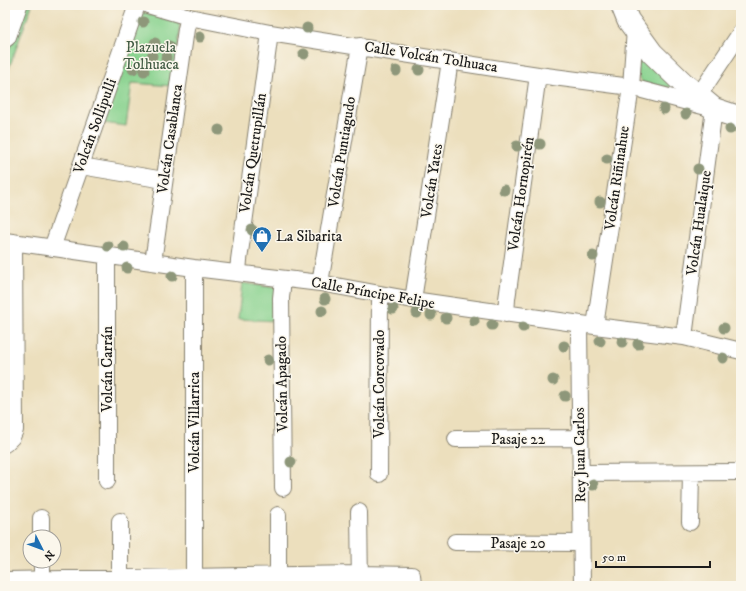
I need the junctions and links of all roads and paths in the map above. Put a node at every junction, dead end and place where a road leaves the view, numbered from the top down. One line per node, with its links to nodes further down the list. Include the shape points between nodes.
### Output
1 (16, 5): 9 (street)
2 (137, 5): 16 (street, Volcán Sollipulli)
3 (148, 5): 5 (street, Calle Volcán Tolhuaca)
4 (622, 5): 6 (street)
5 (189, 17): 8 (street, Calle Volcán Tolhuaca); 17 (street, Volcán Casablanca)
6 (635, 29): 13 (street, Volcán Riñinahue); 14 (street, via 652,53)
7 (741, 32): 14 (street)
8 (270, 33): 10 (street, Calle Volcán Tolhuaca); 23 (street, Volcán Quetrupillán)
9 (5, 36)
10 (360, 46): 11 (street, Calle Volcán Tolhuaca); 25 (street, Volcán Puntiagudo)
11 (450, 61): 12 (street, Calle Volcán Tolhuaca); 27 (street, Volcán Yates)
12 (538, 75): 13 (street, Calle Volcán Tolhuaca); 28 (street, Volcán Hornopirén)
13 (631, 86): 14 (street, Calle Volcán Tolhuaca); 29 (street, Volcán Riñinahue)
14 (707, 102): 15 (street); 30 (street, Volcán Hualaique)
15 (741, 118)
16 (80, 166): 17 (street); 19 (street, Volcán Sollipulli)
17 (164, 180): 21 (street, Volcán Casablanca)
18 (9, 242): 19 (street, Calle Príncipe Felipe); 34 (street, via 15,430)
19 (52, 248): 20 (street, Calle Príncipe Felipe)
20 (107, 256): 21 (street, Calle Príncipe Felipe); 39 (street, Volcán Carrán)
21 (152, 262): 22 (street, Calle Príncipe Felipe)
22 (194, 268): 23 (street, Calle Príncipe Felipe); 51 (street, Volcán Villarrica)
23 (238, 273): 24 (street, Calle Príncipe Felipe)
24 (283, 280): 25 (street, Calle Príncipe Felipe); 40 (street, Volcán Apagado)
25 (320, 283): 26 (street, Calle Príncipe Felipe)
26 (380, 294): 27 (street, Calle Príncipe Felipe); 38 (street, Volcán Corcovado)
27 (413, 300): 28 (street, Calle Príncipe Felipe)
28 (506, 314): 29 (street, Calle Príncipe Felipe)
29 (587, 325): 30 (street, Calle Príncipe Felipe); 32 (street, Rey Juan Carlos)
30 (684, 337): 31 (street, Calle Príncipe Felipe)
31 (741, 351)
32 (580, 438): 33 (street, Pasaje 22); 37 (street, Rey Juan Carlos)
33 (456, 439)
34 (5, 444)
35 (691, 472): 36 (street); 37 (street); 45 (street)
36 (741, 472)
37 (580, 473): 48 (street, Rey Juan Carlos)
38 (379, 474)
39 (107, 481)
40 (283, 488)
41 (359, 512): 55 (street)
42 (278, 516): 50 (street)
43 (41, 518): 46 (street)
44 (120, 522): 52 (street)
45 (690, 522)
46 (41, 529)
47 (454, 542): 48 (street, Pasaje 20)
48 (582, 543): 58 (street, Rey Juan Carlos)
49 (42, 569): 53 (street)
50 (278, 575): 55 (street); 56 (street)
51 (194, 576): 52 (street); 56 (street)
52 (120, 578): 53 (street)
53 (42, 579): 54 (street)
54 (5, 580)
55 (360, 580): 57 (street)
56 (217, 581)
57 (412, 581)
58 (582, 586)

